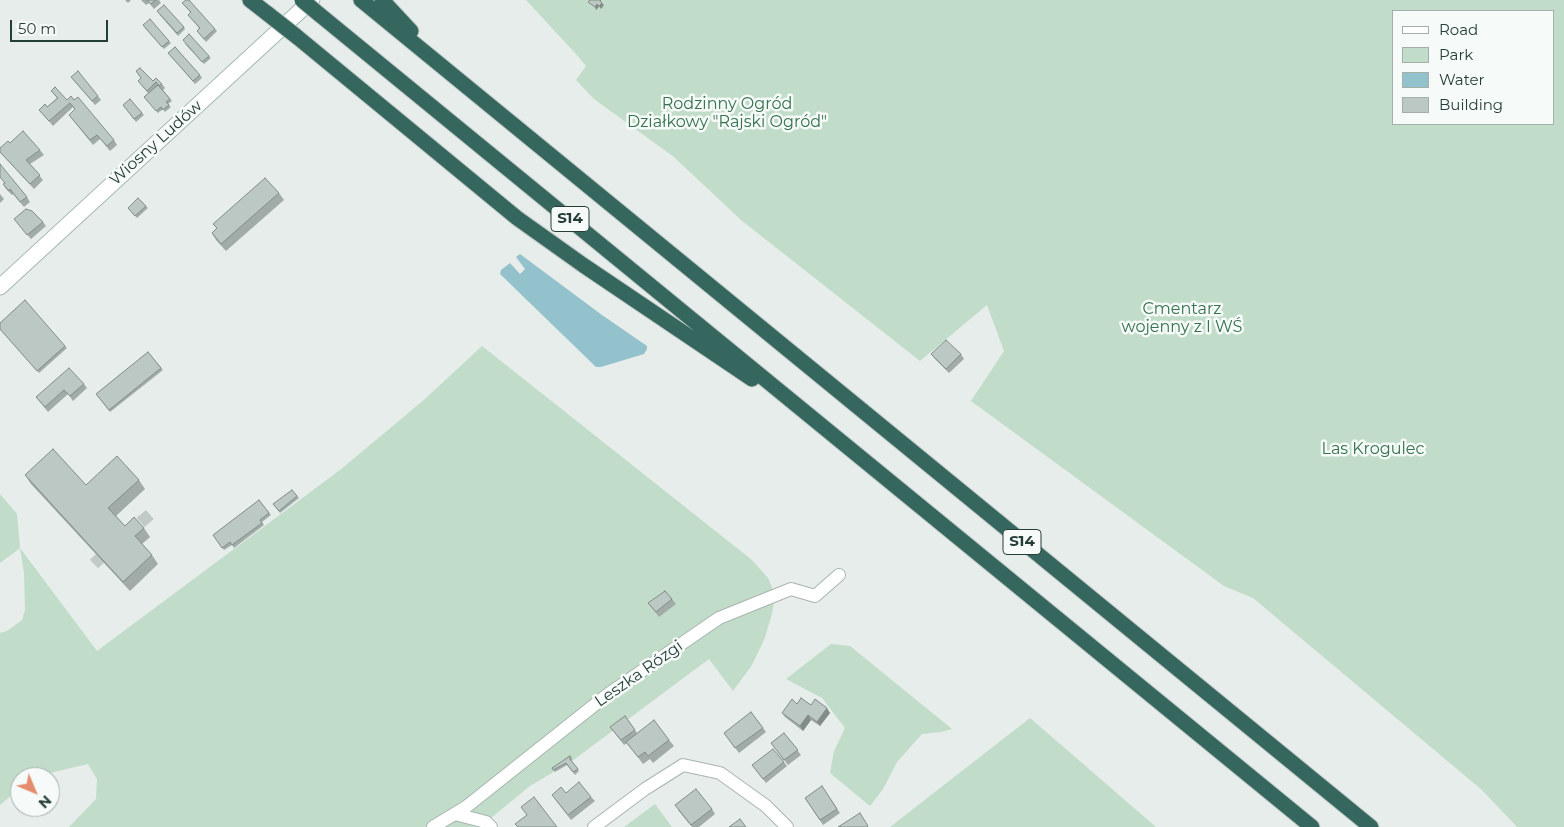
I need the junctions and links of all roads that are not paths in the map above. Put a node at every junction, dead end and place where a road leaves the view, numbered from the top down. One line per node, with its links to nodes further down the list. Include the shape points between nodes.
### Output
1 (250, 0): 8 (highway, bridge, via 517,218)
2 (302, 0): 8 (highway, S14, bridge)
3 (312, 0): 7 (street, Wiosny Ludów)
4 (361, 0): 6 (highway, S14)
5 (382, 0): 6 (highway)
6 (436, 61): 16 (highway, S14)
7 (0, 287)
8 (820, 424): 15 (highway, S14)
9 (839, 576): 10 (street, Leszka Rózgi, via 815,596 791,588 720,618 607,695)
10 (455, 814): 11 (street, Leszka Rózgi); 12 (street, via 486,822)
11 (433, 827)
12 (491, 827)
13 (594, 827): 14 (street, via 682,765 720,773 766,806)
14 (787, 827)
15 (1312, 827)
16 (1371, 827)

